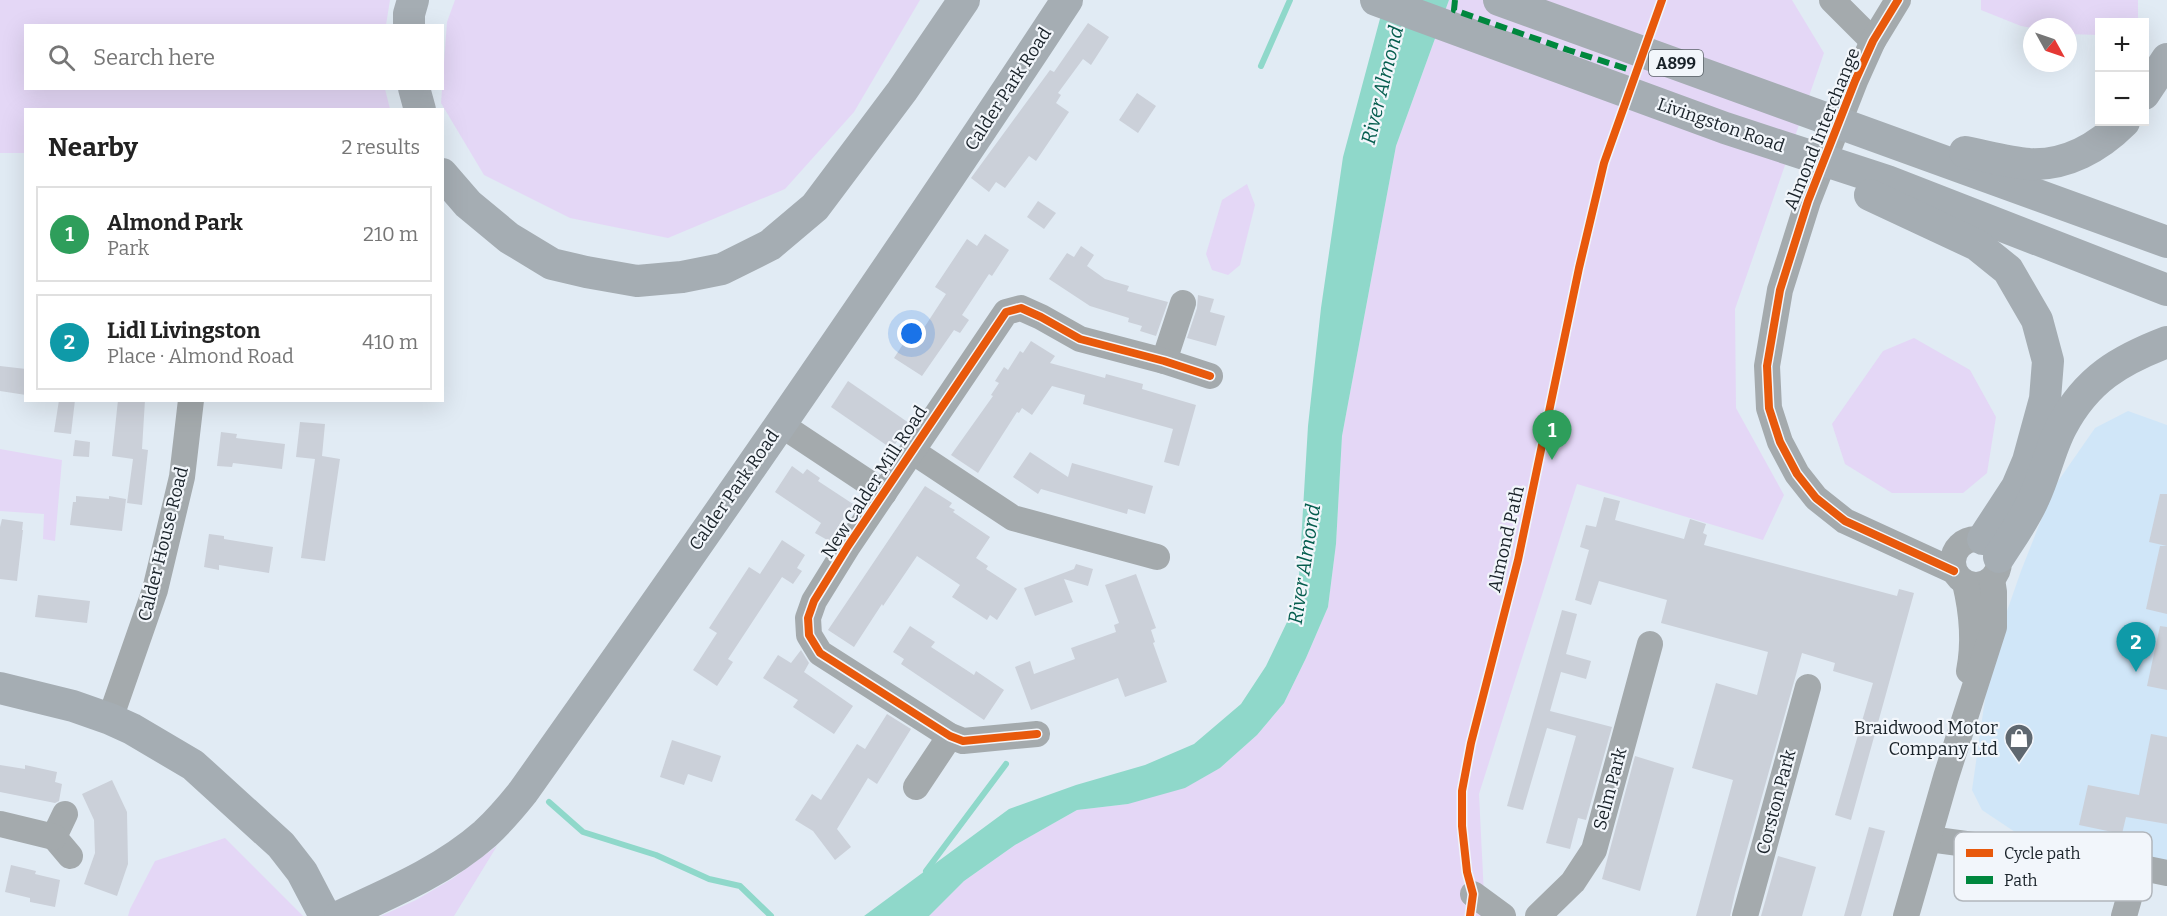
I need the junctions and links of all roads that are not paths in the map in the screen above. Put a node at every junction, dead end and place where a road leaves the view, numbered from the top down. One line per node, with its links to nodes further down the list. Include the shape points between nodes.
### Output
1 (413, 0): 8 (main road)
2 (964, 0): 16 (main road, via 816,207 770,245 722,269 637,281 552,264 509,238 468,204)
3 (1067, 0): 25 (main road, Calder Park Road, via 980,134)
4 (1376, 0): 17 (main road, Livingston Road / A899)
5 (1499, 0): 15 (main road, A899)
6 (1832, 0): 9 (street)
7 (1898, 0): 9 (street, Almond Interchange)
8 (409, 24)
9 (1873, 41): 29 (street, Almond Interchange, via 1808,201 1780,290 1767,366 1769,408 1780,442 1797,474 1816,498 1845,521)
10 (2167, 59): 11 (main road)
11 (2149, 88)
12 (415, 90): 13 (main road)
13 (419, 108)
14 (2120, 126): 15 (main road, via 2083,152 2058,161 2030,164)
15 (1903, 142): 18 (main road, A899)
16 (444, 176)
17 (1884, 190): 19 (main road, Livingston Road / A899); 29 (main road, via 1977,245 2008,270 2037,320 2048,361 2045,399 2028,460)
18 (2167, 242)
19 (2167, 290)
20 (1183, 303): 22 (street)
21 (2167, 342): 29 (main road, via 2113,367 2088,389 2062,425 2020,525)
22 (1164, 361): 23 (street, New Calder Mill Road); 26 (street, New Calder Mill Road, via 1080,339 1021,308 1006,312)
23 (1210, 376)
24 (191, 402): 33 (street, Calder House Road, via 182,477 155,591)
25 (780, 424): 27 (street, New Calder Mill Road); 48 (main road, Calder Park Road, via 503,816 440,867)
26 (912, 451): 27 (street, New Calder Mill Road); 28 (street, New Calder Mill Road, via 1013,518)
27 (884, 493): 35 (street, New Calder Mill Road, via 814,601 808,618 809,635 820,653)
28 (1157, 557)
29 (1975, 563): 40 (street, via 1994,592 1994,627)
30 (1650, 644): 50 (street, Selm Park, via 1594,850 1573,882)
31 (1808, 687): 51 (street, Corston Park)
32 (0, 688): 33 (main road)
33 (110, 719): 47 (main road, via 193,765 281,845 303,872)
34 (1037, 734): 35 (street, New Calder Mill Road, via 963,741)
35 (950, 736): 36 (street)
36 (916, 787)
37 (65, 814): 39 (street)
38 (0, 824): 39 (street)
39 (54, 837): 42 (street)
40 (1929, 839): 41 (street); 52 (street)
41 (1954, 842)
42 (70, 856)
43 (2152, 870): 44 (street)
44 (2167, 873)
45 (1473, 894): 49 (street)
46 (2128, 901): 53 (street)
47 (325, 916)
48 (340, 916)
49 (1503, 916)
50 (1538, 916)
51 (1745, 916)
52 (1906, 916)
53 (2124, 916)

